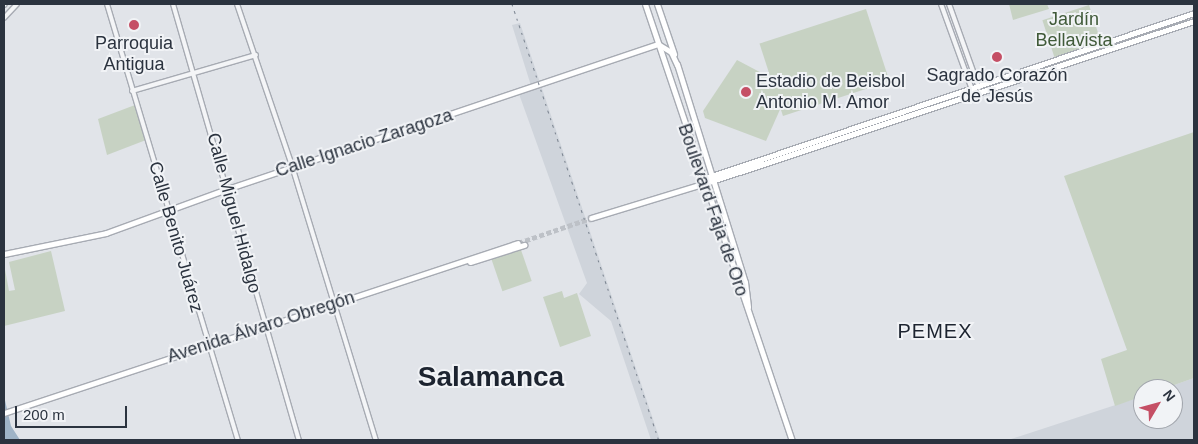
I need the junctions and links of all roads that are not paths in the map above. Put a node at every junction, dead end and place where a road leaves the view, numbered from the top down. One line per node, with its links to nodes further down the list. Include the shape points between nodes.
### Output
1 (17, 4): 10 (street)
2 (107, 4): 18 (street, Calle Benito Juárez)
3 (173, 4): 15 (street, Calle Miguel Hidalgo)
4 (238, 4): 13 (street)
5 (645, 4): 12 (main road, Boulevard Faja de Oro)
6 (657, 4): 14 (main road, Boulevard Faja de Oro)
7 (941, 4): 17 (street)
8 (949, 4): 16 (street)
9 (1194, 13): 16 (main road)
10 (4, 18)
11 (1194, 21): 19 (main road)
12 (658, 44): 14 (main road, via 670,52); 24 (main road, Calle Ignacio Zaragoza); 26 (main road, Boulevard Faja de Oro)
13 (256, 55): 15 (street); 24 (street)
14 (677, 65): 25 (main road, Boulevard Faja de Oro)
15 (194, 73): 18 (street); 27 (street, Calle Miguel Hidalgo)
16 (978, 85): 17 (main road); 19 (street)
17 (972, 88): 20 (street); 21 (main road)
18 (132, 91): 28 (street, Calle Benito Juárez)
19 (981, 92): 20 (main road)
20 (974, 95): 22 (main road)
21 (910, 109): 22 (main road); 23 (main road)
22 (912, 115): 23 (main road)
23 (782, 155): 25 (main road)
24 (292, 166): 27 (main road, Calle Ignacio Zaragoza); 32 (street)
25 (712, 179): 26 (main road); 33 (main road, Boulevard Faja de Oro, via 745,282)
26 (704, 181): 29 (main road); 33 (main road, Boulevard Faja de Oro)
27 (227, 188): 28 (main road, Calle Ignacio Zaragoza); 34 (street, Calle Miguel Hidalgo)
28 (168, 209): 31 (main road, Calle Ignacio Zaragoza, via 106,233); 35 (street, Calle Benito Juárez)
29 (591, 218)
30 (521, 242): 32 (main road, Avenida Álvaro Obregón)
31 (4, 254)
32 (333, 303): 34 (main road, Avenida Álvaro Obregón); 39 (street)
33 (747, 310): 40 (main road)
34 (267, 325): 35 (main road, Avenida Álvaro Obregón); 38 (street, Calle Miguel Hidalgo)
35 (208, 345): 36 (main road, Avenida Álvaro Obregón); 37 (street, Calle Benito Juárez)
36 (4, 412)
37 (238, 440)
38 (299, 440)
39 (376, 440)
40 (792, 440)

